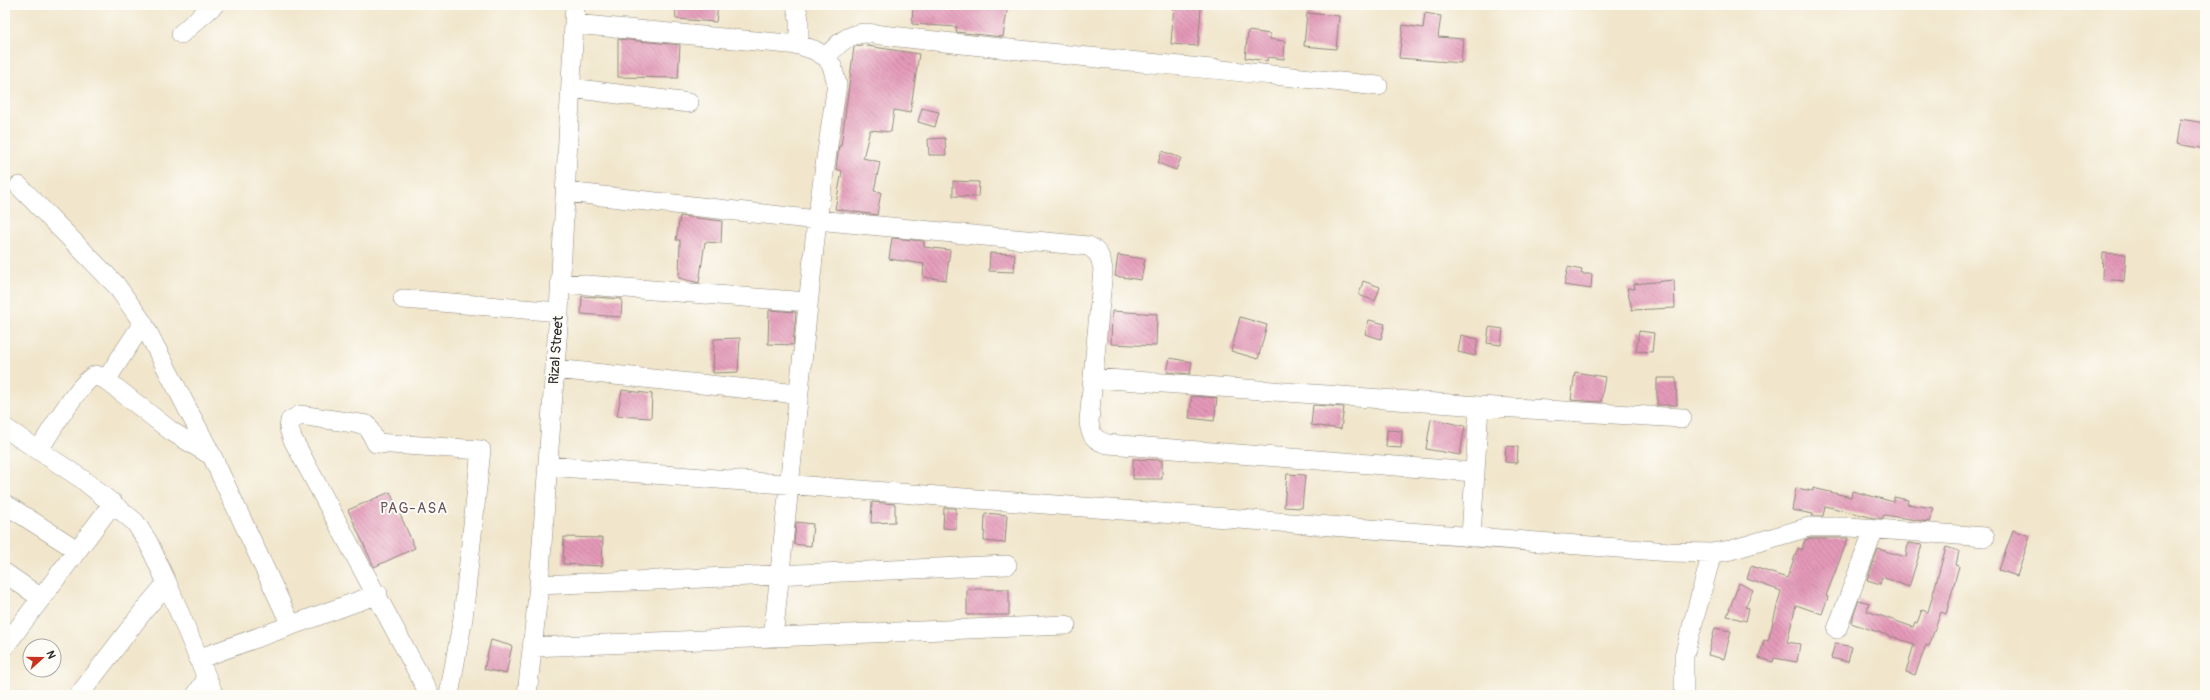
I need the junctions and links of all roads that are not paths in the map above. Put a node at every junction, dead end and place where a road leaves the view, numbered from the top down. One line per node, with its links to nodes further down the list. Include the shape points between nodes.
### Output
1 (214, 5): 5 (street)
2 (575, 5): 4 (street, Rizal Street)
3 (796, 5): 6 (street)
4 (574, 24): 6 (street); 9 (street, Rizal Street)
5 (181, 34)
6 (799, 45): 7 (street)
7 (826, 57): 8 (street, via 846,38 866,33 1004,50 1207,67); 13 (street, via 832,66 837,84)
8 (1378, 86)
9 (571, 88): 10 (street); 12 (street, Rizal Street)
10 (689, 103)
11 (19, 186): 18 (street, via 116,285)
12 (566, 192): 13 (street); 14 (street, Rizal Street)
13 (817, 220): 16 (street); 20 (street, via 1078,243 1095,249 1103,270)
14 (561, 283): 16 (street); 17 (street, Rizal Street)
15 (403, 300): 17 (street)
16 (808, 302): 22 (street)
17 (559, 312): 19 (street, Rizal Street)
18 (142, 323): 21 (street); 27 (street)
19 (555, 369): 22 (street); 28 (street, Rizal Street)
20 (1094, 378): 23 (street); 29 (street, via 1090,429 1098,442)
21 (106, 380): 26 (street, via 96,375 88,379); 27 (street, via 171,431)
22 (798, 394): 30 (street)
23 (1479, 406): 24 (street); 29 (street)
24 (1682, 418)
25 (5, 428): 26 (street)
26 (39, 450): 31 (street)
27 (212, 456): 45 (street)
28 (548, 466): 30 (street); 42 (street, Rizal Street)
29 (1474, 472): 34 (street)
30 (789, 484): 34 (street); 40 (street)
31 (113, 503): 36 (street); 41 (street, via 135,522 148,542)
32 (5, 504): 36 (street)
33 (1874, 529): 35 (street); 37 (street, via 1809,527 1731,550); 47 (street)
34 (1471, 537): 37 (street)
35 (1985, 537)
36 (76, 550): 44 (street)
37 (1712, 553): 57 (street, via 1684,656)
38 (1007, 566): 40 (street)
39 (5, 573): 44 (street)
40 (779, 575): 42 (street); 48 (street)
41 (167, 584): 51 (street); 53 (street)
42 (539, 585): 50 (street, Rizal Street)
43 (378, 594): 45 (street); 54 (street); 55 (street, via 292,438 290,421 300,415 367,425 376,443 481,450 463,618)
44 (41, 598): 49 (street)
45 (291, 625): 51 (street)
46 (1066, 625): 48 (street)
47 (1837, 629)
48 (773, 638): 50 (street)
49 (5, 646)
50 (533, 647): 56 (street, Rizal Street)
51 (198, 659): 52 (street)
52 (205, 690)
53 (79, 695)
54 (430, 695)
55 (449, 695)
56 (527, 695)
57 (1684, 695)

